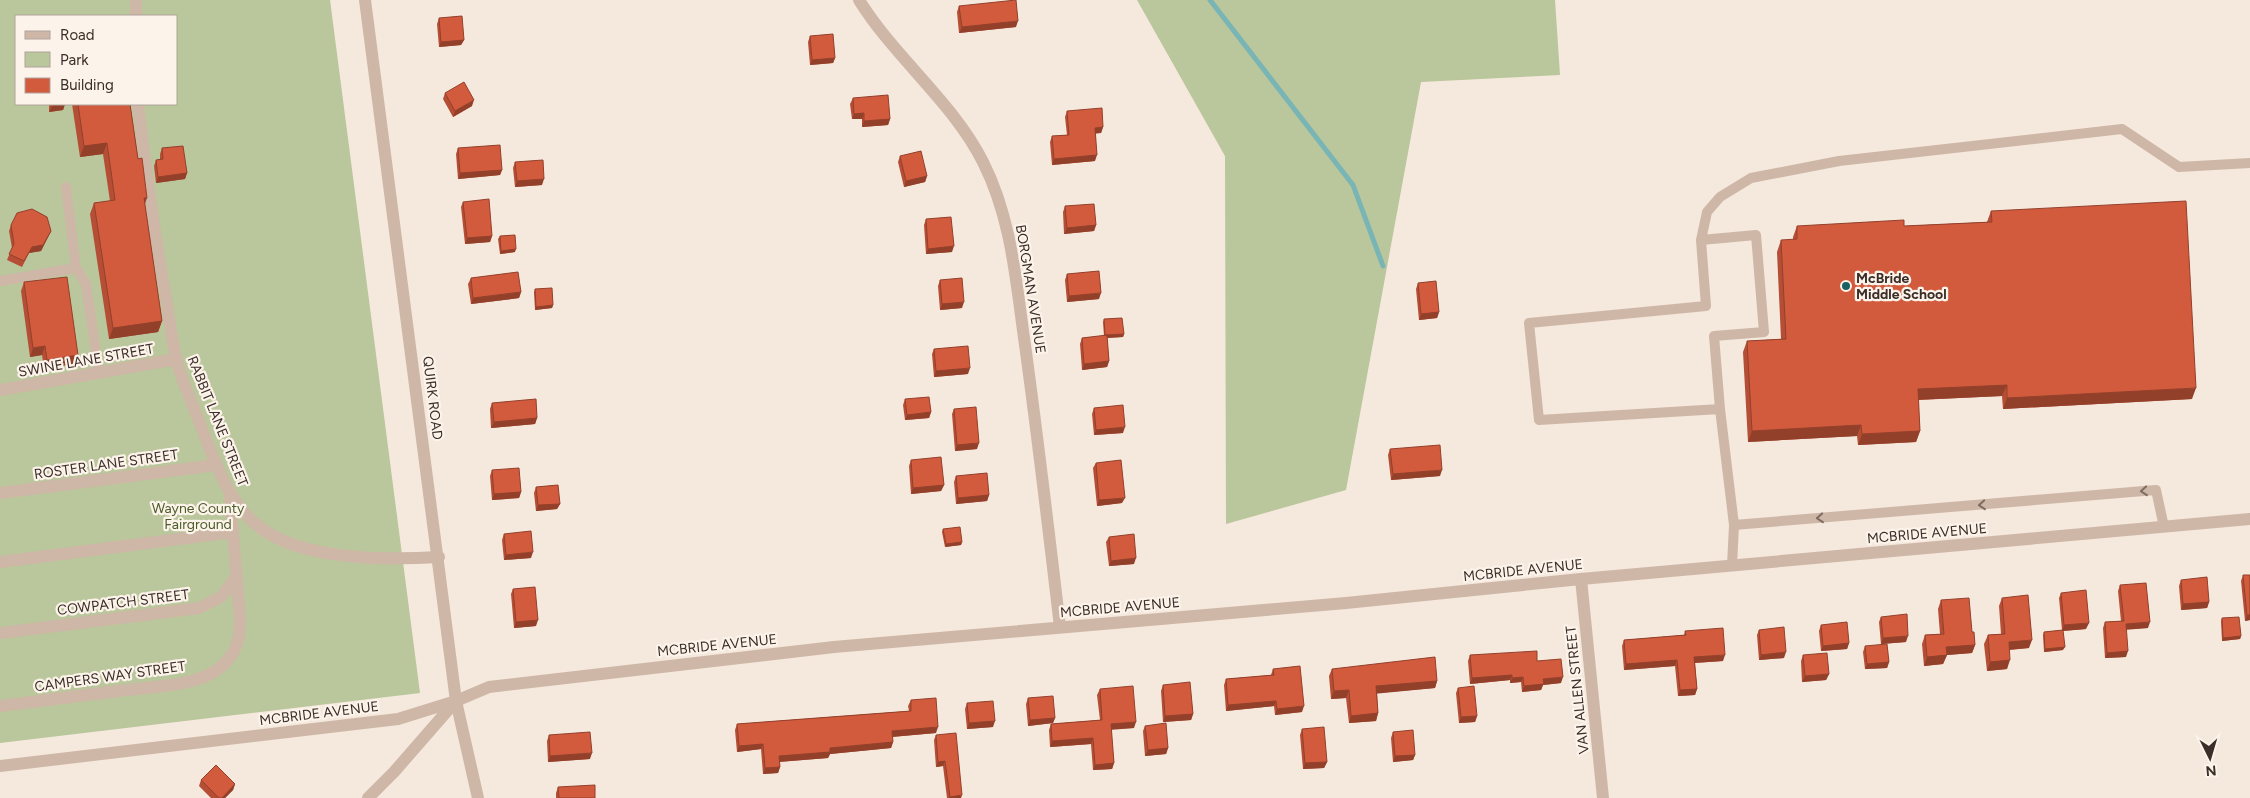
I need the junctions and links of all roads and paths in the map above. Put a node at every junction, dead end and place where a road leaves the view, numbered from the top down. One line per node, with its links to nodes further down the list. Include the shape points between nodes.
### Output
1 (136, 0): 4 (street)
2 (365, 0): 22 (street, QUIRK ROAD)
3 (859, 0): 27 (street, BORGMAN AVENUE, via 886,39 971,140 992,179 1005,215)
4 (136, 15)
5 (138, 105): 11 (street, RABBIT LANE STREET)
6 (2250, 163): 8 (lane, via 2178,167 2122,129 1839,161 1751,178 1720,197 1707,212)
7 (66, 187): 9 (lane)
8 (1701, 240): 14 (lane, via 1756,235 1764,332 1714,336); 14 (lane, via 1706,306 1529,324 1538,420)
9 (76, 268): 10 (lane); 12 (lane, via 86,284)
10 (0, 281)
11 (176, 359): 12 (street, SWINE LANE STREET); 15 (street, RABBIT LANE STREET)
12 (99, 374): 13 (street, SWINE LANE STREET)
13 (0, 390)
14 (1720, 409): 19 (lane)
15 (216, 465): 16 (street, ROSTER LANE STREET); 17 (street, RABBIT LANE STREET)
16 (0, 493)
17 (230, 494): 21 (street, CAMPERS WAY STREET); 22 (street, RABBIT LANE STREET, via 254,523 306,549 324,554 404,560)
18 (2250, 519): 20 (street, MCBRIDE AVENUE)
19 (1734, 525): 20 (lane, one-way to 19, via 2156,490); 24 (lane)
20 (2164, 527): 24 (street, MCBRIDE AVENUE)
21 (233, 532): 23 (street); 25 (street, CAMPERS WAY STREET)
22 (439, 557): 29 (street, QUIRK ROAD)
23 (0, 562)
24 (1732, 566): 26 (street, MCBRIDE AVENUE)
25 (237, 576): 28 (street, COWPATCH STREET, via 221,597 199,608); 30 (street, CAMPERS WAY STREET, via 240,637 233,654 218,670 202,678 172,684)
26 (1581, 579): 27 (street, MCBRIDE AVENUE); 34 (street, VAN ALLEN STREET)
27 (1060, 627): 29 (street, MCBRIDE AVENUE, via 834,647 489,687)
28 (0, 633)
29 (456, 701): 31 (street, MCBRIDE AVENUE, via 398,719); 32 (street); 33 (street, QUIRK ROAD)
30 (0, 706)
31 (0, 766)
32 (368, 798)
33 (478, 798)
34 (1603, 798)

